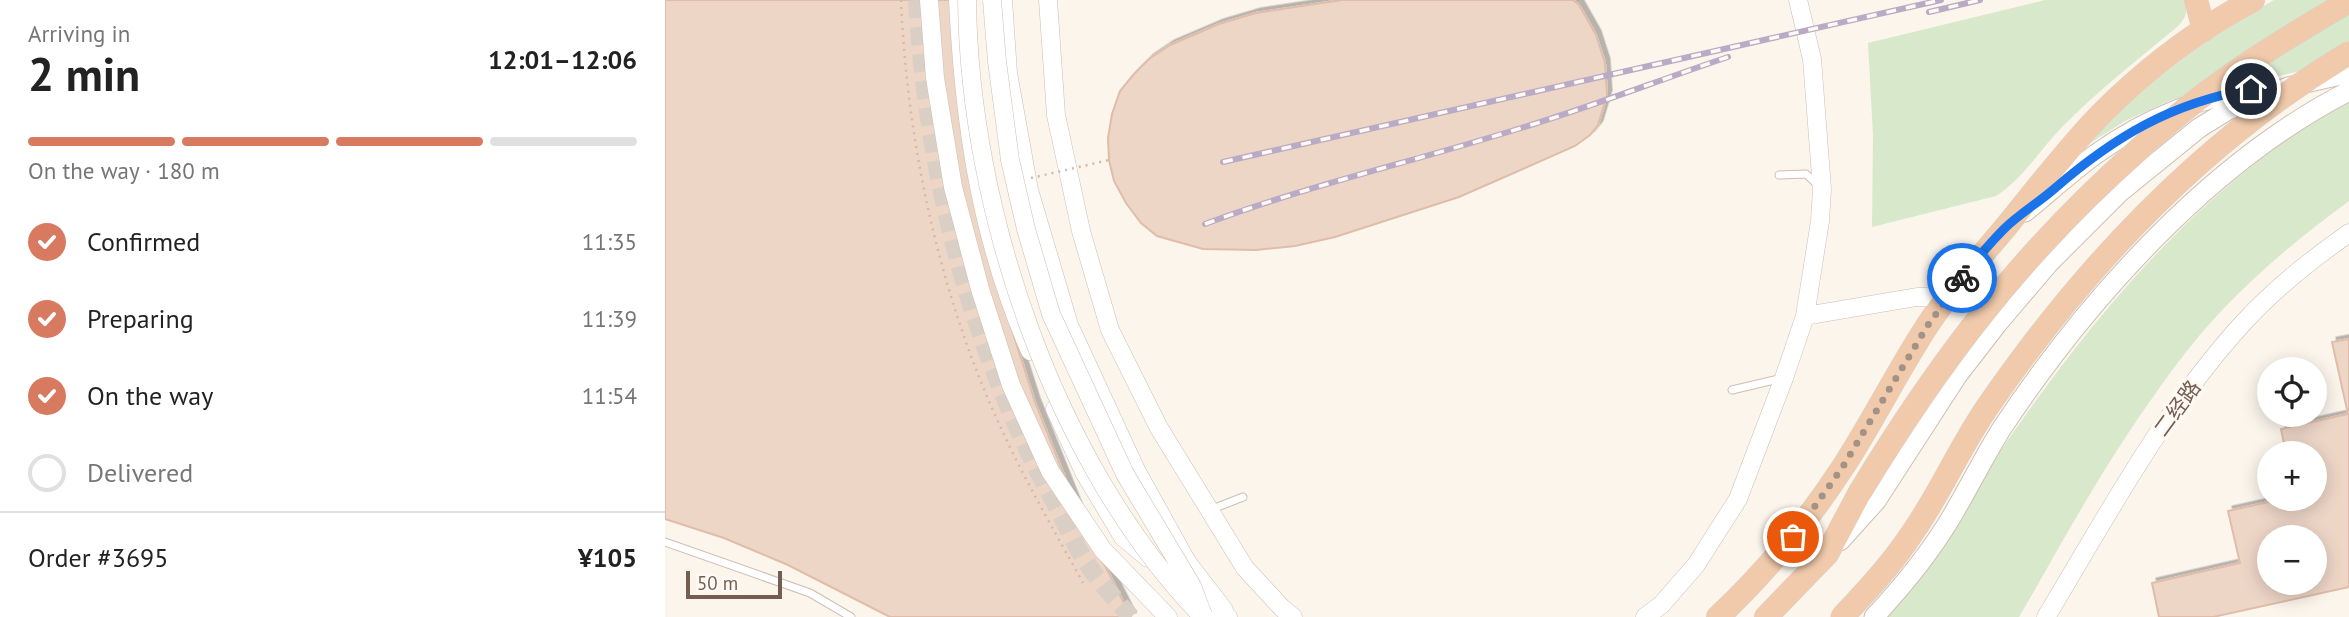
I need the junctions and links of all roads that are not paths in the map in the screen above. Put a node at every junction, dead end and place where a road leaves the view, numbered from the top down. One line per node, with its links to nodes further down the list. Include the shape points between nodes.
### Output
1 (929, 0): 29 (street, via 935,78 953,187 1010,385 1050,471 1103,550)
2 (958, 0): 31 (street, via 966,118 980,198 1000,272 1057,414 1084,472 1123,537 1191,594)
3 (967, 0): 30 (street, bridge, via 986,176 1005,254 1031,329 1076,433 1118,509 1165,576)
4 (992, 0): 30 (street, bridge, via 1010,160 1051,314 1125,474 1192,586)
5 (1003, 0): 31 (street, via 1008,74 1029,190 1069,325 1136,470 1187,562)
6 (1048, 0): 25 (street, via 1056,115 1081,232 1110,330 1159,428)
7 (1798, 0): 17 (street, via 1812,59)
8 (2196, 0): 11 (highway)
9 (2253, 0): 11 (highway)
10 (2349, 1): 27 (highway, bridge, via 2207,92 2088,195 2044,241 1974,322 1916,402)
11 (2204, 30): 18 (highway, via 2108,107)
12 (2349, 53): 36 (highway, bridge, via 2286,94 2208,156 2090,274 1988,406 1913,533)
13 (2349, 73): 14 (main road)
14 (2316, 79): 18 (main road, via 2216,96 2151,121 2096,154); 27 (main road, via 2256,98 2207,123 2089,221 1998,323 1957,376 1877,501)
15 (2349, 91): 37 (main road, via 2295,120 2229,172 2175,220 2104,295 2008,420 1933,546)
16 (1779, 175): 17 (lane, via 1806,174)
17 (1822, 189): 21 (street)
18 (2005, 228): 20 (highway)
19 (2349, 233): 38 (street, 二经路, via 2281,285 2217,354 2147,450)
20 (1943, 302): 21 (street, via 1917,297); 34 (highway, via 1825,495 1770,564)
21 (1805, 316): 22 (street)
22 (1784, 378): 23 (lane); 33 (street, via 1738,499 1696,565)
23 (1732, 390)
24 (1243, 497): 25 (lane)
25 (1209, 510): 32 (street, via 1245,568)
26 (665, 542): 28 (lane, via 810,593)
27 (1827, 554): 35 (highway)
28 (851, 617)
29 (1168, 617)
30 (1203, 617)
31 (1229, 617)
32 (1293, 617)
33 (1645, 617)
34 (1718, 617)
35 (1766, 617)
36 (1842, 617)
37 (1874, 617)
38 (2046, 617)

